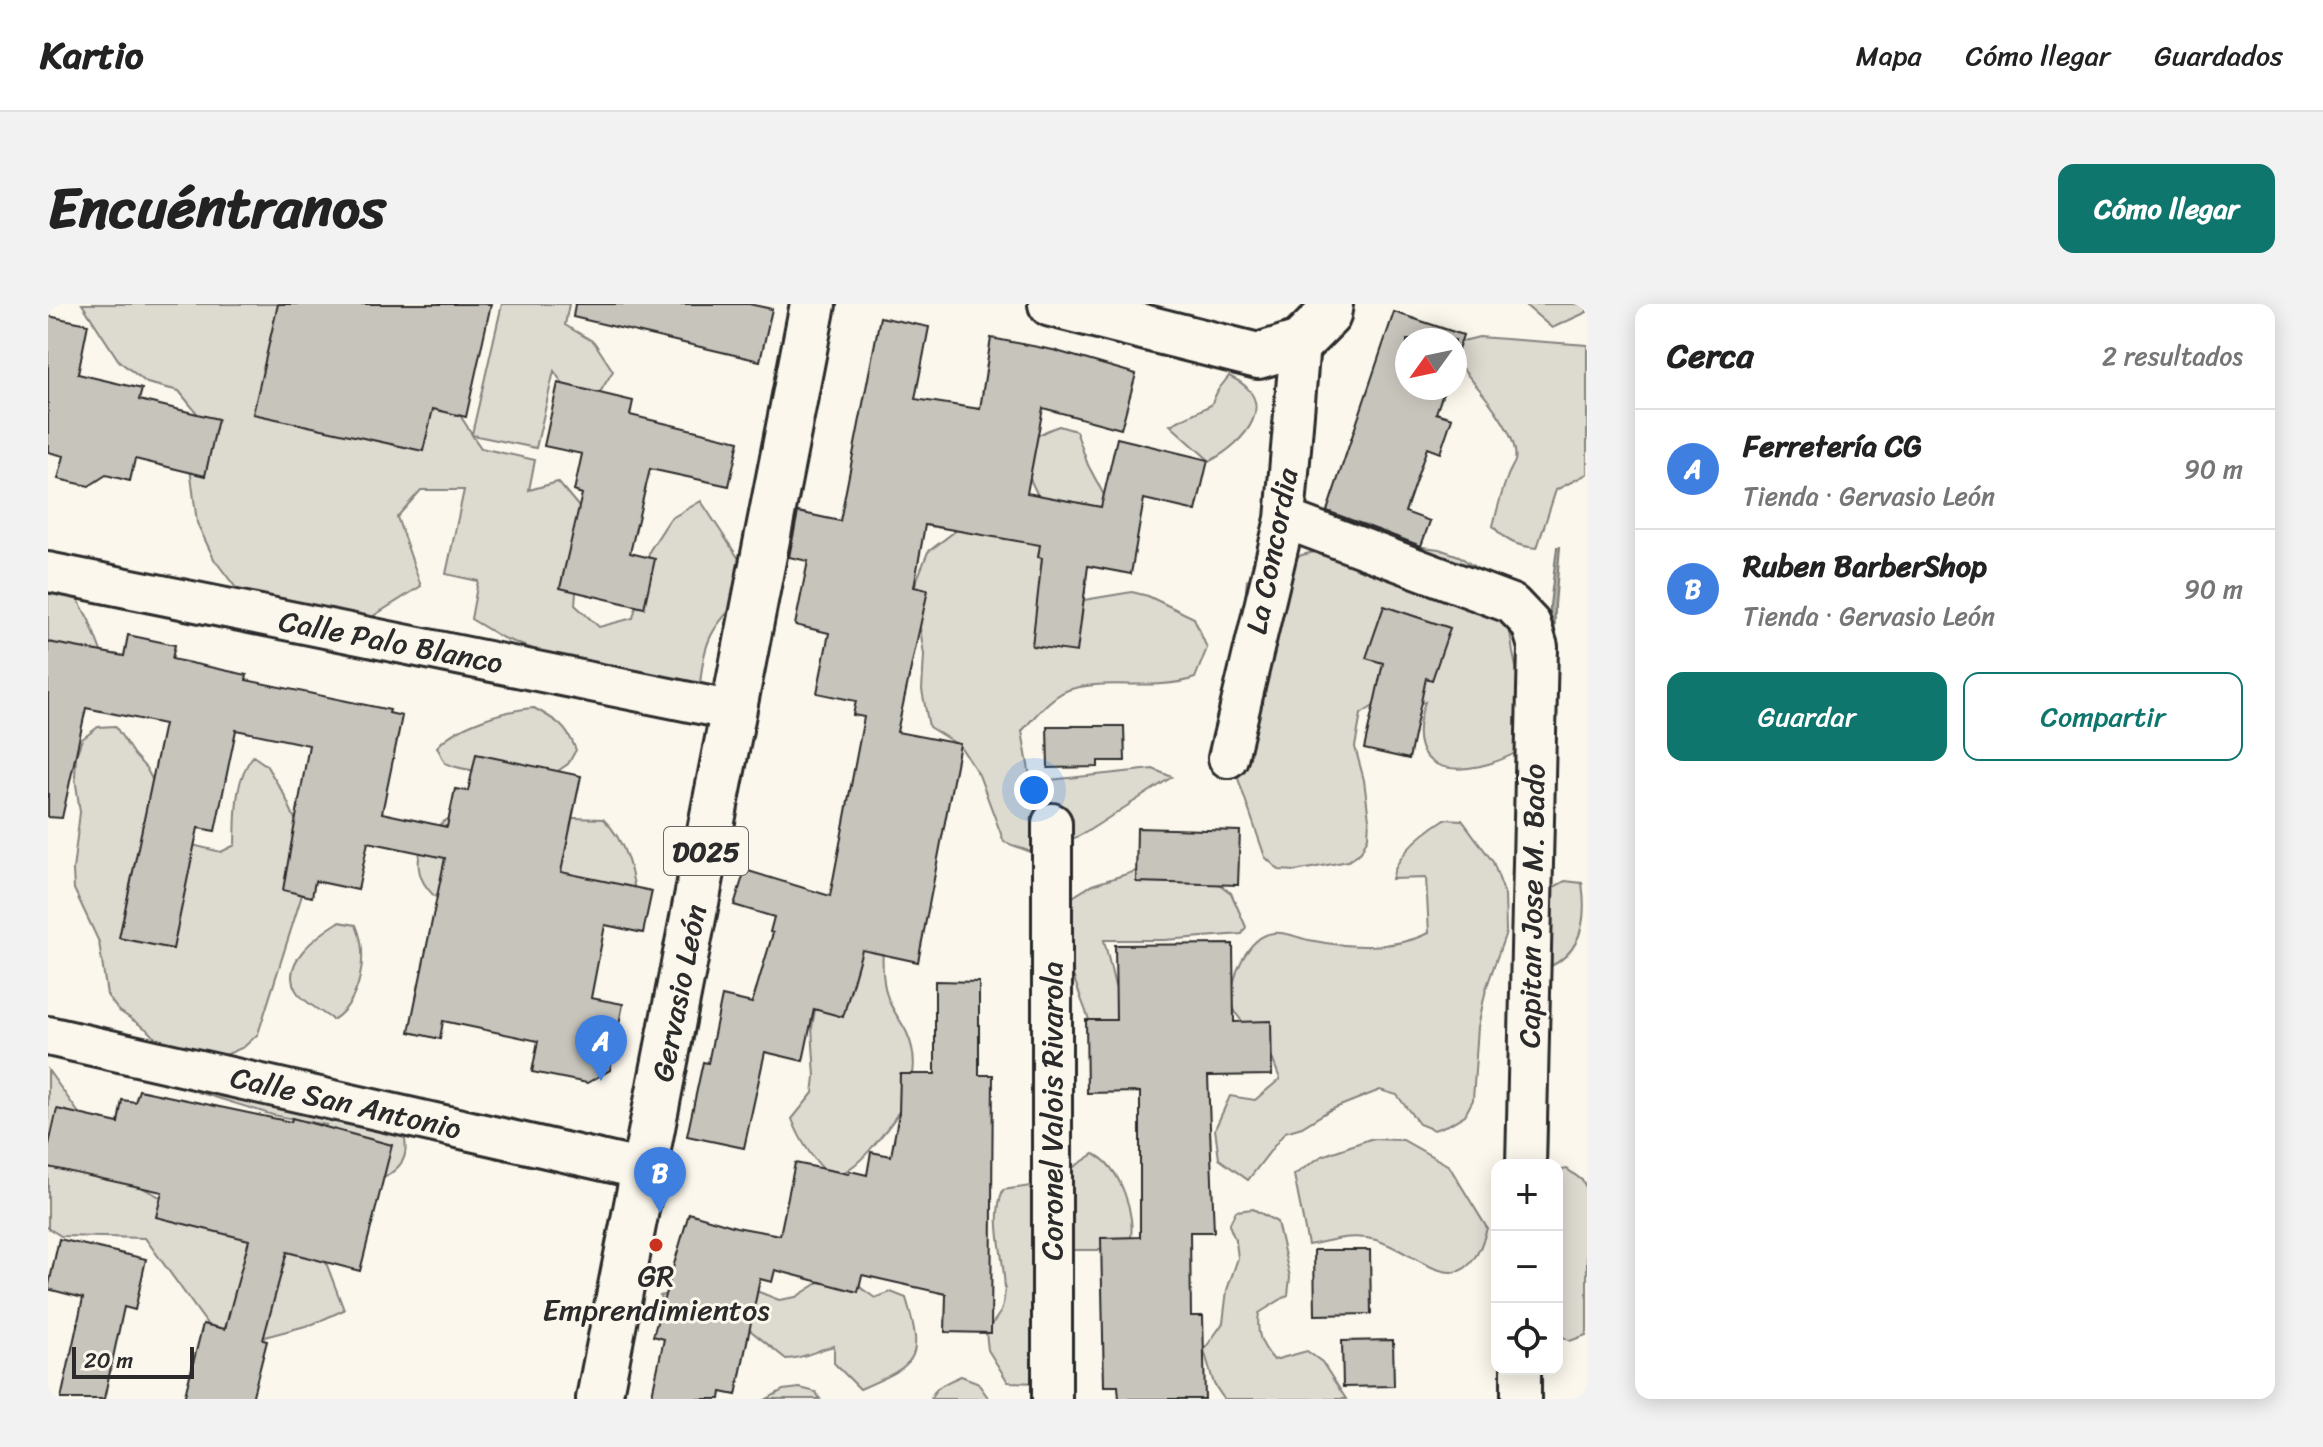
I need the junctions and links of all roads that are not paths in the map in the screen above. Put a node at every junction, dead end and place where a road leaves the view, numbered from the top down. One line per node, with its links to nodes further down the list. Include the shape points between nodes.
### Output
1 (813, 304): 7 (main road, Gervasio León / D025)
2 (1051, 304): 4 (main road, via 1258,356)
3 (1330, 304): 4 (main road, via 1328,315)
4 (1300, 343): 5 (street, La Concordia)
5 (1285, 519): 8 (street, La Concordia); 11 (street, Capitan Jose M. Bado, via 1512,604 1531,624 1538,647)
6 (48, 572): 7 (street, Calle Palo Blanco)
7 (734, 711): 12 (main road, Gervasio León / D025)
8 (1228, 758)
9 (1052, 823): 15 (street, Coronel Valois Rivarola)
10 (48, 1036): 12 (street, Calle San Antonio)
11 (1526, 1159)
12 (644, 1170): 14 (main road, Gervasio León / D025)
13 (1521, 1375): 16 (street)
14 (599, 1399)
15 (1052, 1399)
16 (1521, 1399)

